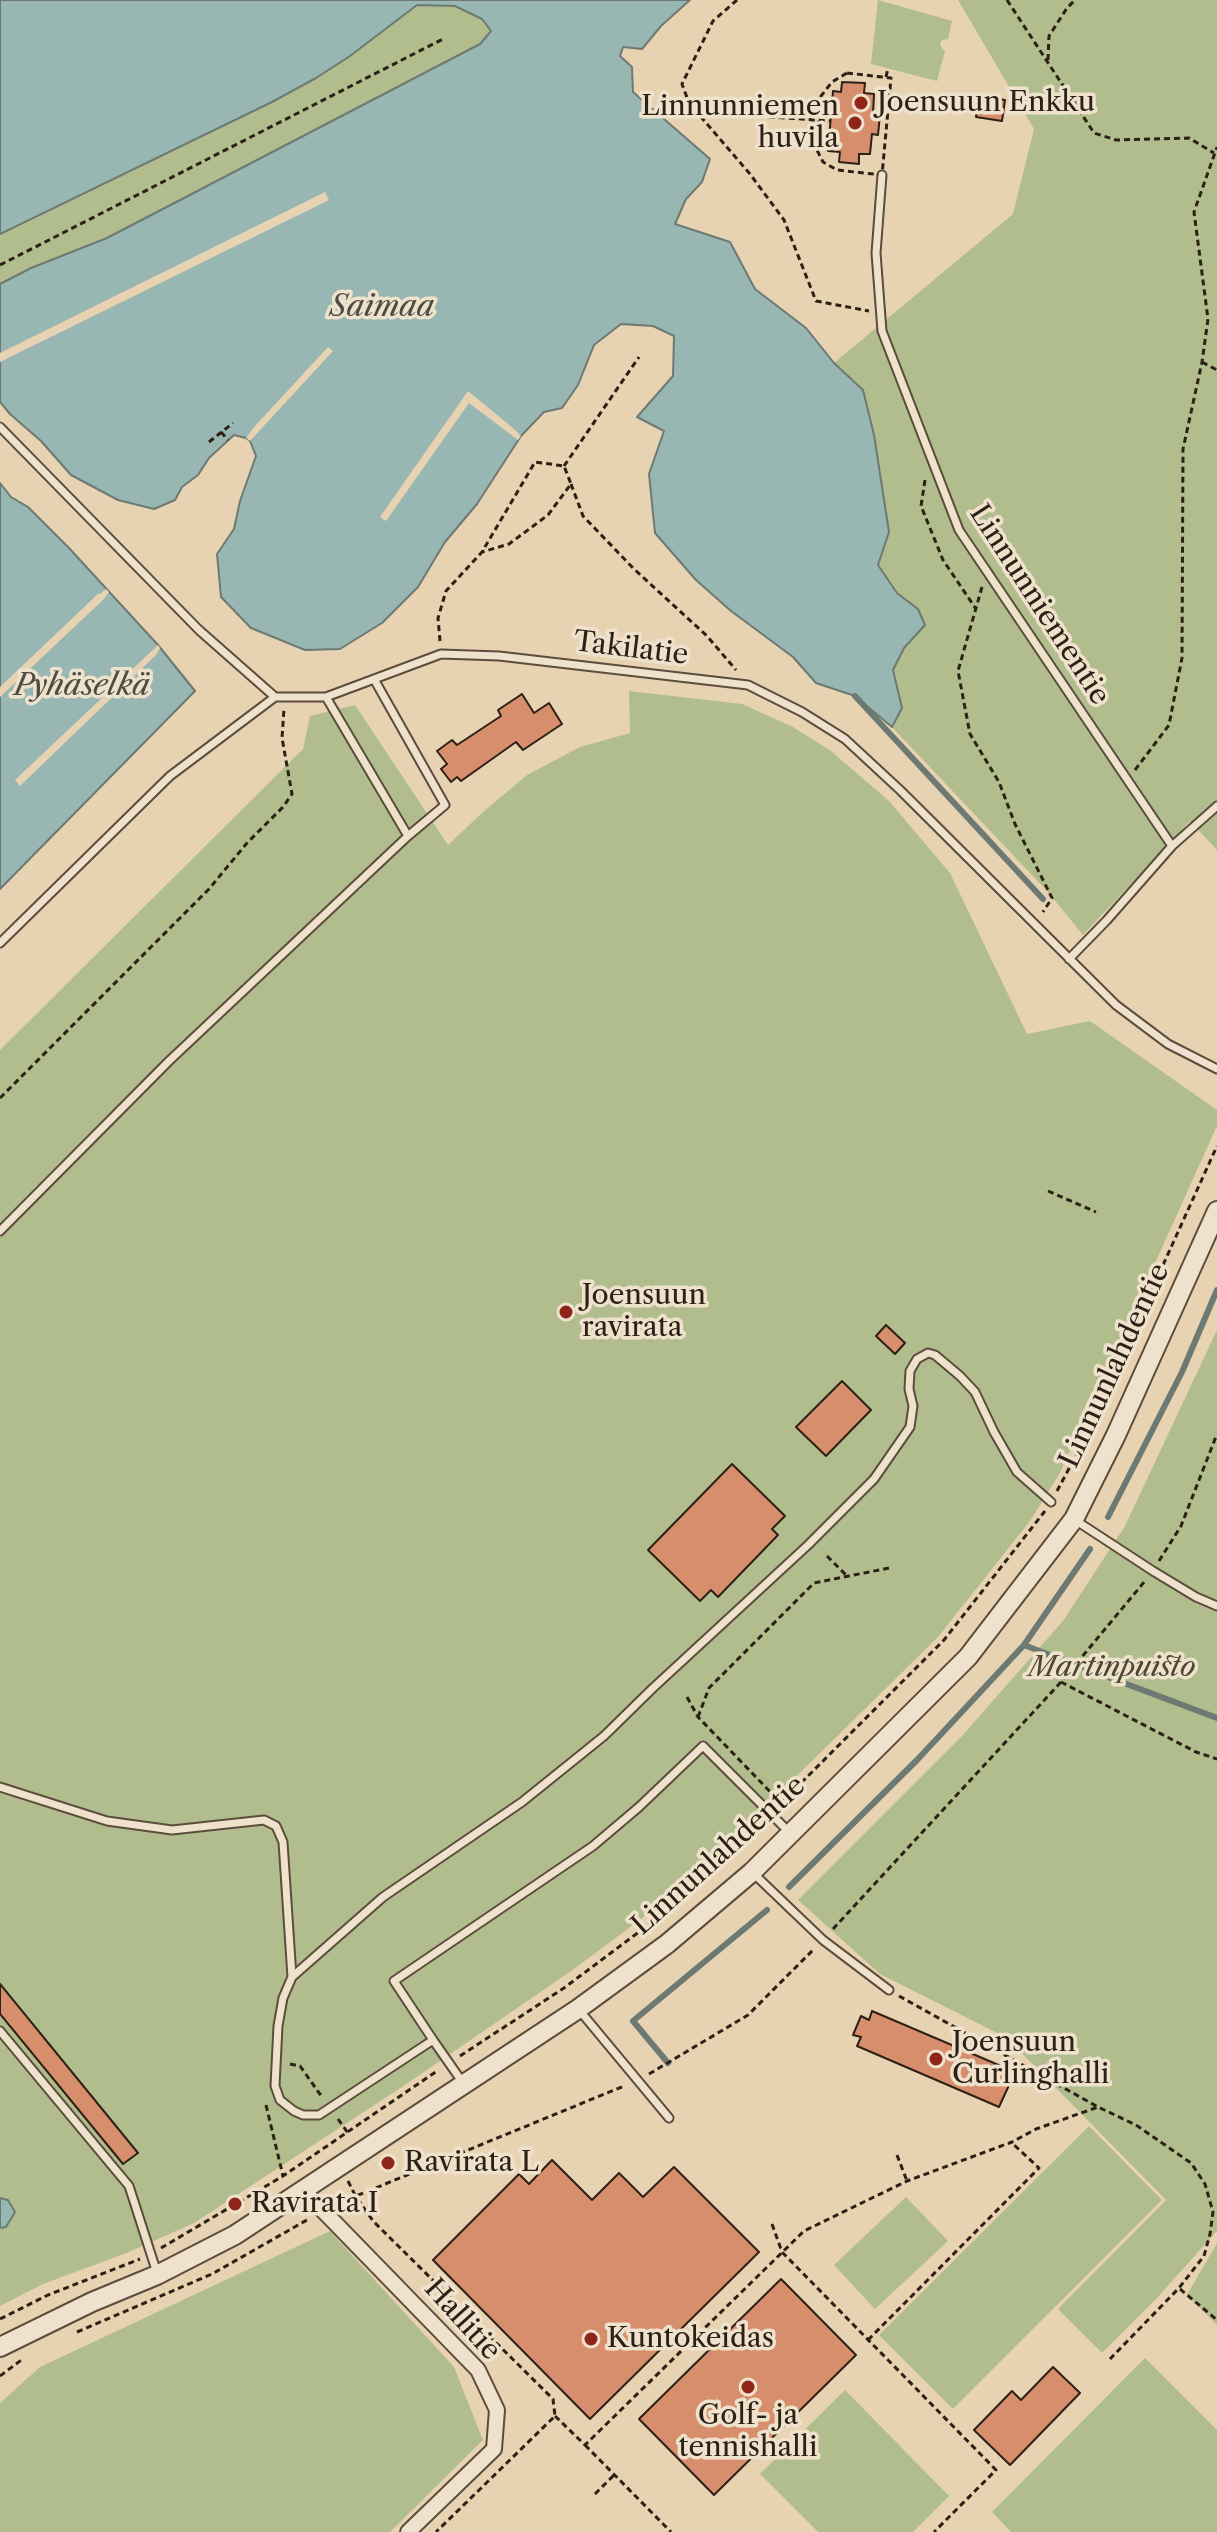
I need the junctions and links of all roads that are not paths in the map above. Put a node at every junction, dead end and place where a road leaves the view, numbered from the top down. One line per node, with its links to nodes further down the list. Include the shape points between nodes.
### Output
1 (882, 175): 8 (lane, Linnunniementie, via 876,253 882,331 959,530)
2 (0, 427): 4 (lane, via 199,630)
3 (374, 679): 5 (lane, Takilatie); 7 (lane, via 445,805); 10 (lane, Takilatie, via 441,654 748,685 845,739)
4 (275, 697): 5 (lane, Takilatie); 9 (lane, via 170,776)
5 (326, 697): 7 (lane)
6 (1217, 806): 8 (lane)
7 (408, 836): 13 (lane, via 169,1061)
8 (1172, 846): 10 (lane)
9 (0, 943)
10 (1069, 959): 11 (lane, Takilatie, via 1116,1005 1168,1044)
11 (1217, 1069)
12 (1217, 1211): 15 (street, Linnunlahdentie)
13 (0, 1231)
14 (1051, 1502): 20 (lane, via 1017,1472 975,1392 935,1355 917,1359 910,1371 910,1427 874,1479 808,1545 604,1736 522,1802 383,1897)
15 (1074, 1519): 16 (lane); 18 (street, Linnunlahdentie, via 968,1657)
16 (1217, 1606)
17 (0, 1787): 20 (lane, via 107,1821 172,1830 264,1820 276,1826 283,1842)
18 (790, 1833): 19 (street, Linnunlahdentie); 24 (lane, via 703,1746 593,1846 394,1981)
19 (752, 1872): 21 (lane, via 823,1940); 22 (street, Linnunlahdentie)
20 (292, 1977): 24 (lane, via 283,1998 275,2086 280,2100 303,2115 319,2115)
21 (889, 1990)
22 (578, 2009): 25 (street, Linnunlahdentie); 26 (lane)
23 (0, 2031): 28 (lane, via 129,2186)
24 (433, 2040): 25 (lane)
25 (465, 2085): 27 (street, Linnunlahdentie)
26 (669, 2118)
27 (304, 2191): 28 (street, Linnunlahdentie); 30 (street, Hallitie, via 478,2370 497,2410 494,2449)
28 (157, 2275): 29 (street, Linnunlahdentie)
29 (0, 2347)
30 (408, 2532)

